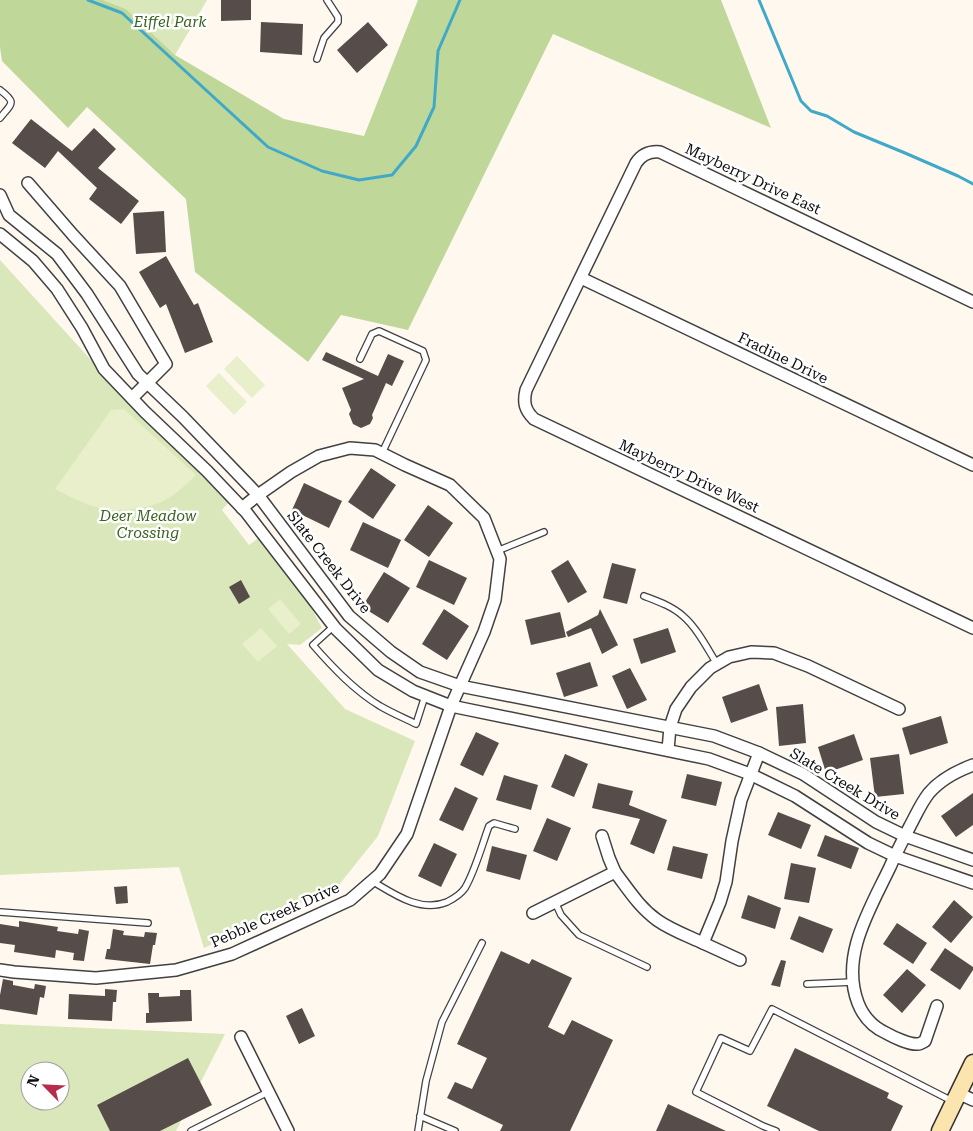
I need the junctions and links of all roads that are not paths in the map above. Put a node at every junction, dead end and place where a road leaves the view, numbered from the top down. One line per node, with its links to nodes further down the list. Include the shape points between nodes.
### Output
1 (327, 0): 2 (lane, via 338,16 338,22 324,38)
2 (318, 59)
3 (0, 90): 4 (lane, via 11,101)
4 (0, 118)
5 (28, 183): 11 (street, via 120,286 166,364)
6 (0, 195): 11 (street, Slate Creek Drive, via 9,215 57,254 138,374)
7 (0, 234): 12 (street, via 33,261 57,289 104,369)
8 (580, 278): 9 (street, Mayberry Drive East, via 636,163 645,154 660,152); 14 (street, Fradine Drive); 21 (street, Mayberry Drive West, via 526,390 525,406 534,419)
9 (973, 302)
10 (360, 359): 13 (lane, via 372,334 379,331 422,351 426,360)
11 (148, 383): 12 (street); 15 (street, Slate Creek Drive)
12 (132, 398): 16 (street)
13 (382, 454): 15 (street, Pebble Creek Drive, via 375,450 350,448 319,456); 18 (street, Pebble Creek Drive, via 450,485 484,518)
14 (973, 465)
15 (258, 495): 16 (street, Pebble Creek Drive); 23 (street, Slate Creek Drive, via 349,616 420,672)
16 (242, 508): 20 (street)
17 (544, 532): 18 (lane)
18 (497, 551): 23 (street, Pebble Creek Drive, via 500,559 495,600)
19 (644, 596): 22 (lane, via 684,617)
20 (334, 626): 24 (street, via 378,670); 24 (lane, via 313,645 352,686 416,724)
21 (973, 628)
22 (718, 664): 26 (street, via 729,657 751,652 774,653); 27 (street, via 691,688 676,709)
23 (460, 686): 25 (street, Pebble Creek Drive); 27 (street, Slate Creek Drive)
24 (425, 696): 25 (street)
25 (451, 706): 28 (street); 38 (street, Pebble Creek Drive, via 407,834)
26 (899, 709)
27 (670, 727): 28 (street); 29 (street, Slate Creek Drive, via 714,736)
28 (668, 750): 31 (street, via 709,759)
29 (759, 753): 31 (street); 34 (street, Slate Creek Drive, via 803,774 876,822)
30 (973, 765): 34 (street, via 941,782 929,794)
31 (750, 774): 35 (street, via 796,796 868,843); 45 (street, via 739,810 724,889)
32 (515, 829): 38 (lane, via 494,823 489,826 464,890 439,905 425,906 412,902)
33 (602, 836): 37 (street)
34 (905, 836): 35 (street); 36 (street, Slate Creek Drive)
35 (895, 856): 39 (street); 49 (street, via 860,929 852,966)
36 (973, 860)
37 (615, 872): 40 (street); 45 (street, via 635,899 657,920)
38 (372, 881): 48 (street, Pebble Creek Drive, via 350,900 232,954 176,970 96,978)
39 (973, 883)
40 (555, 902): 42 (street); 47 (lane, via 561,915 579,935)
41 (0, 912): 43 (lane)
42 (533, 913)
43 (148, 923)
44 (482, 943): 56 (lane, via 442,1022)
45 (703, 943): 46 (street)
46 (740, 960)
47 (648, 967)
48 (0, 970)
49 (853, 982): 50 (lane); 51 (street, via 861,1011 872,1024 898,1039 917,1044 925,1041)
50 (806, 984)
51 (937, 1006)
52 (241, 1037): 54 (street)
53 (973, 1063): 55 (main road)
54 (268, 1092): 58 (lane); 59 (street)
55 (962, 1098): 57 (lane, via 772,1008 750,1051 721,1038 696,1092); 63 (main road)
56 (420, 1116): 60 (lane); 61 (lane)
57 (762, 1129): 62 (lane)
58 (190, 1131)
59 (288, 1131)
60 (418, 1131)
61 (455, 1131)
62 (776, 1131)
63 (940, 1131)

